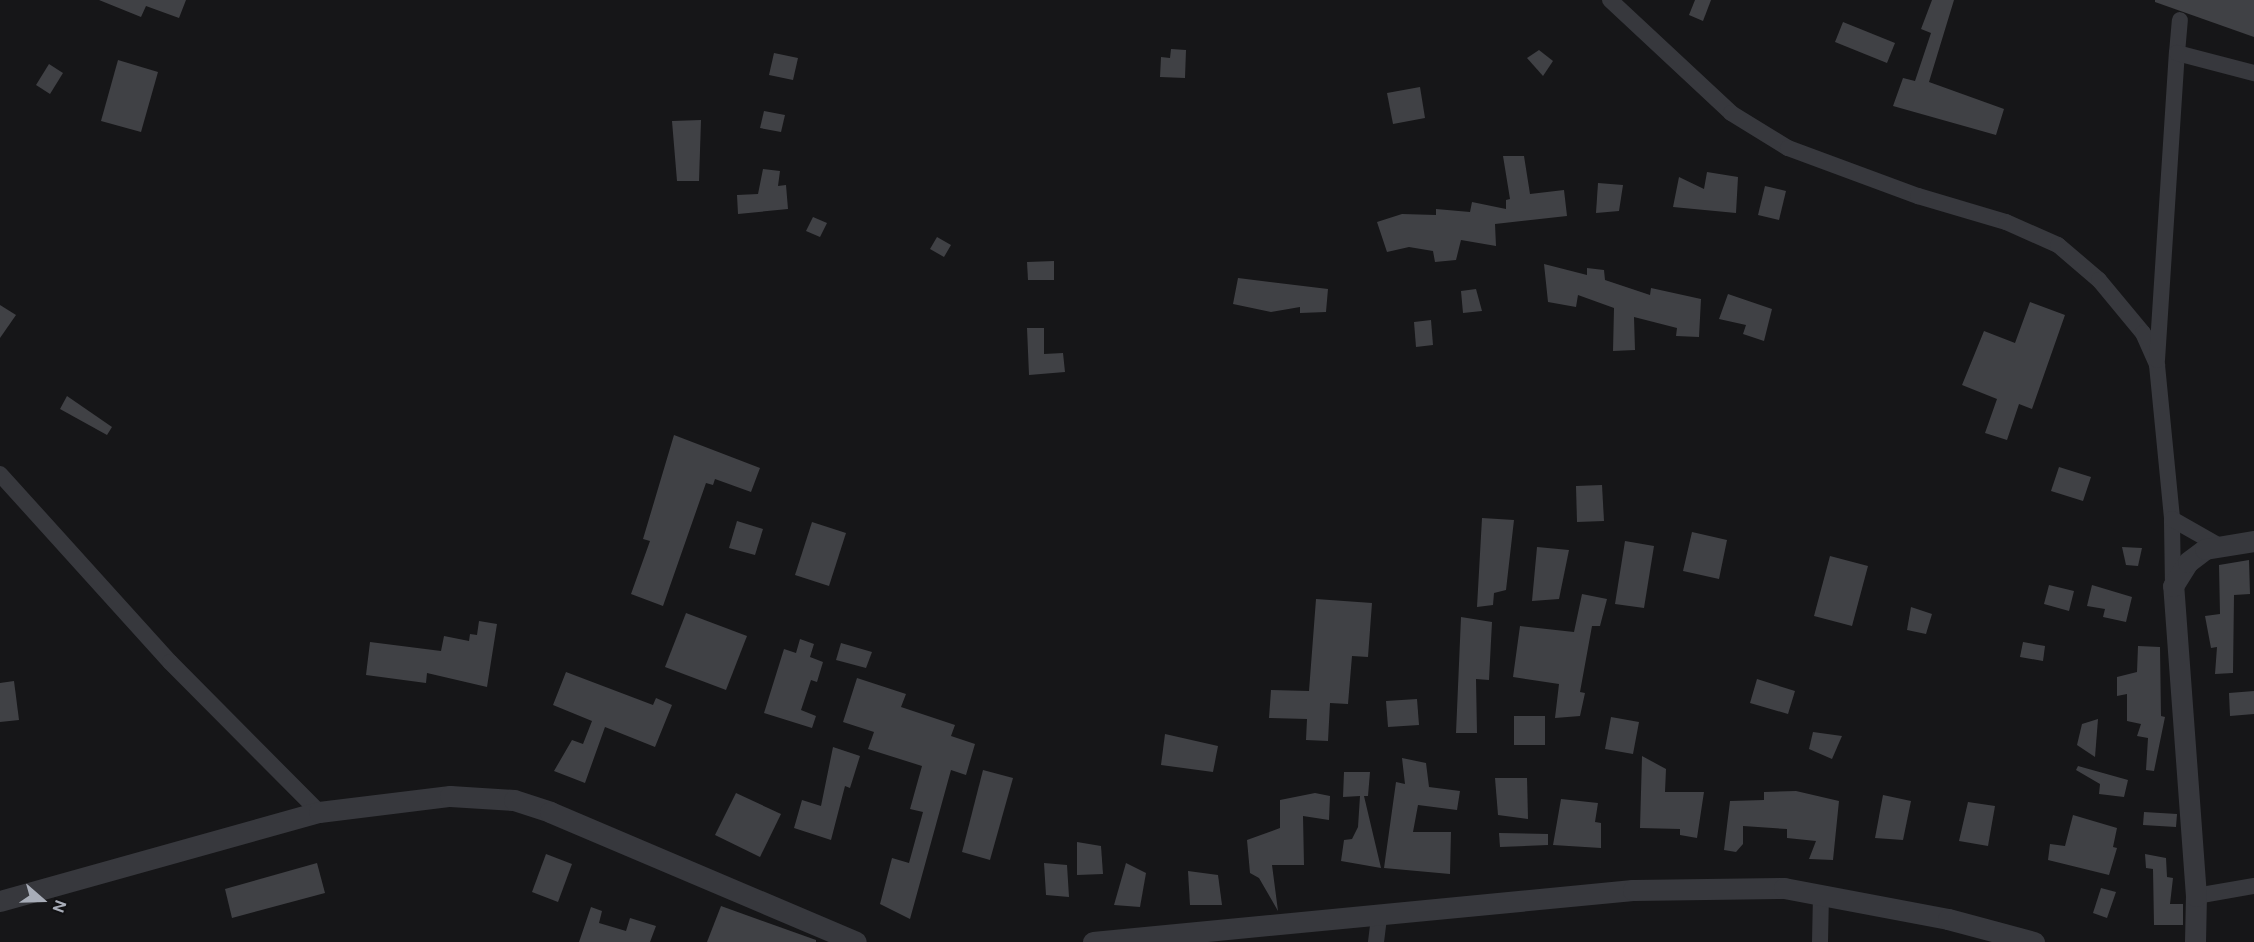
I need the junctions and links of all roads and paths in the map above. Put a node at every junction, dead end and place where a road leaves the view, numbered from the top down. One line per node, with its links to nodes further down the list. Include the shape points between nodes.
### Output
1 (1610, 0): 5 (street, via 1731,113 1788,148 1918,196 2006,222 2058,245 2098,280 2143,333)
2 (2180, 20): 3 (street)
3 (2177, 53): 4 (street); 5 (street)
4 (2254, 73)
5 (2157, 365): 7 (street)
6 (0, 474): 11 (street, via 170,662)
7 (2172, 519): 9 (street); 10 (street)
8 (2254, 541): 9 (street)
9 (2218, 545): 10 (street, via 2188,562)
10 (2173, 586): 14 (street)
11 (319, 812): 15 (street); 17 (street, via 450,796 514,800)
12 (2254, 886): 14 (street)
13 (1821, 895): 16 (street, via 1785,888 1633,890); 20 (street); 21 (street, via 1948,919)
14 (2196, 896): 22 (street)
15 (0, 901)
16 (1380, 917): 18 (street); 19 (street)
17 (856, 942)
18 (1093, 942)
19 (1376, 942)
20 (1820, 942)
21 (2034, 942)
22 (2195, 942)

